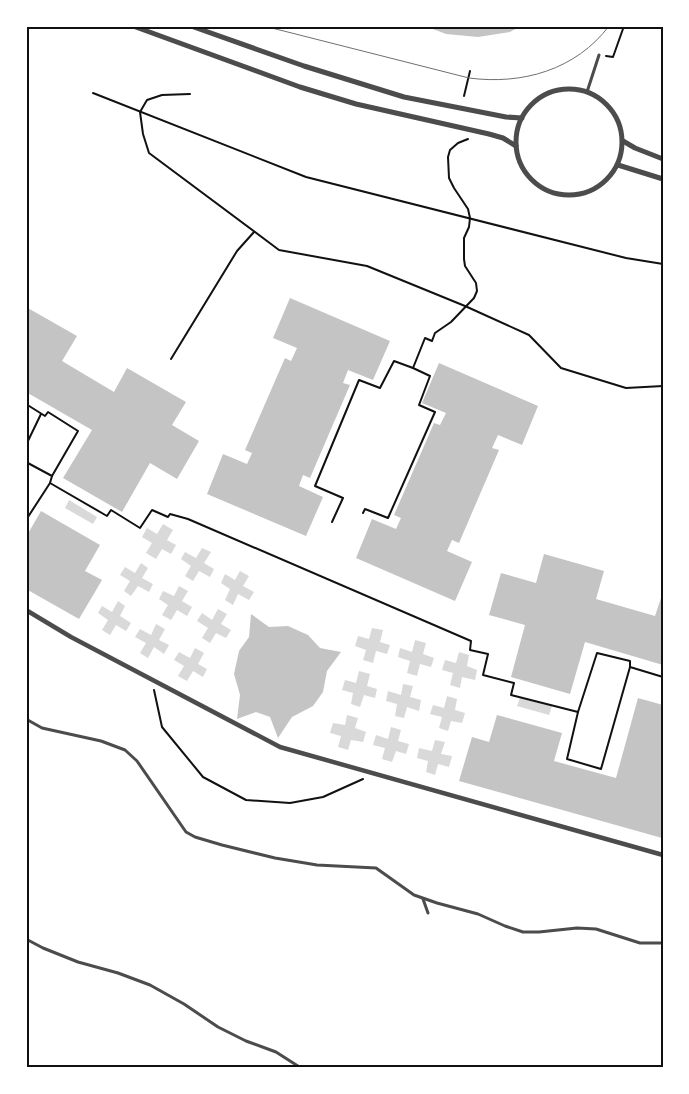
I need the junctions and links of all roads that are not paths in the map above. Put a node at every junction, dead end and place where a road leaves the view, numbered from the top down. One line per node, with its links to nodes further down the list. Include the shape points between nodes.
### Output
1 (133, 26): 7 (street, via 309,90 503,138)
2 (191, 26): 5 (street, via 404,97)
3 (599, 55): 4 (lane)
4 (587, 92): 5 (street, via 565,89 550,93 534,102); 6 (street, via 601,99 615,114)
5 (522, 118): 7 (street)
6 (623, 140): 8 (street); 9 (street)
7 (516, 146): 9 (street, via 518,159 529,178 551,192 577,195 593,189 610,177)
8 (663, 160)
9 (618, 165): 10 (street)
10 (663, 179)
11 (26, 610): 13 (street, via 280,747)
12 (26, 718): 14 (lane, via 42,728 101,741 125,750 138,761 186,832 195,837 239,850 317,865 376,868)
13 (663, 855)
14 (422, 898): 15 (lane); 17 (lane, via 478,914 522,932 596,929 640,943)
15 (428, 913)
16 (26, 939): 18 (lane, via 78,962 150,985 218,1027 276,1052)
17 (663, 942)
18 (301, 1068)

